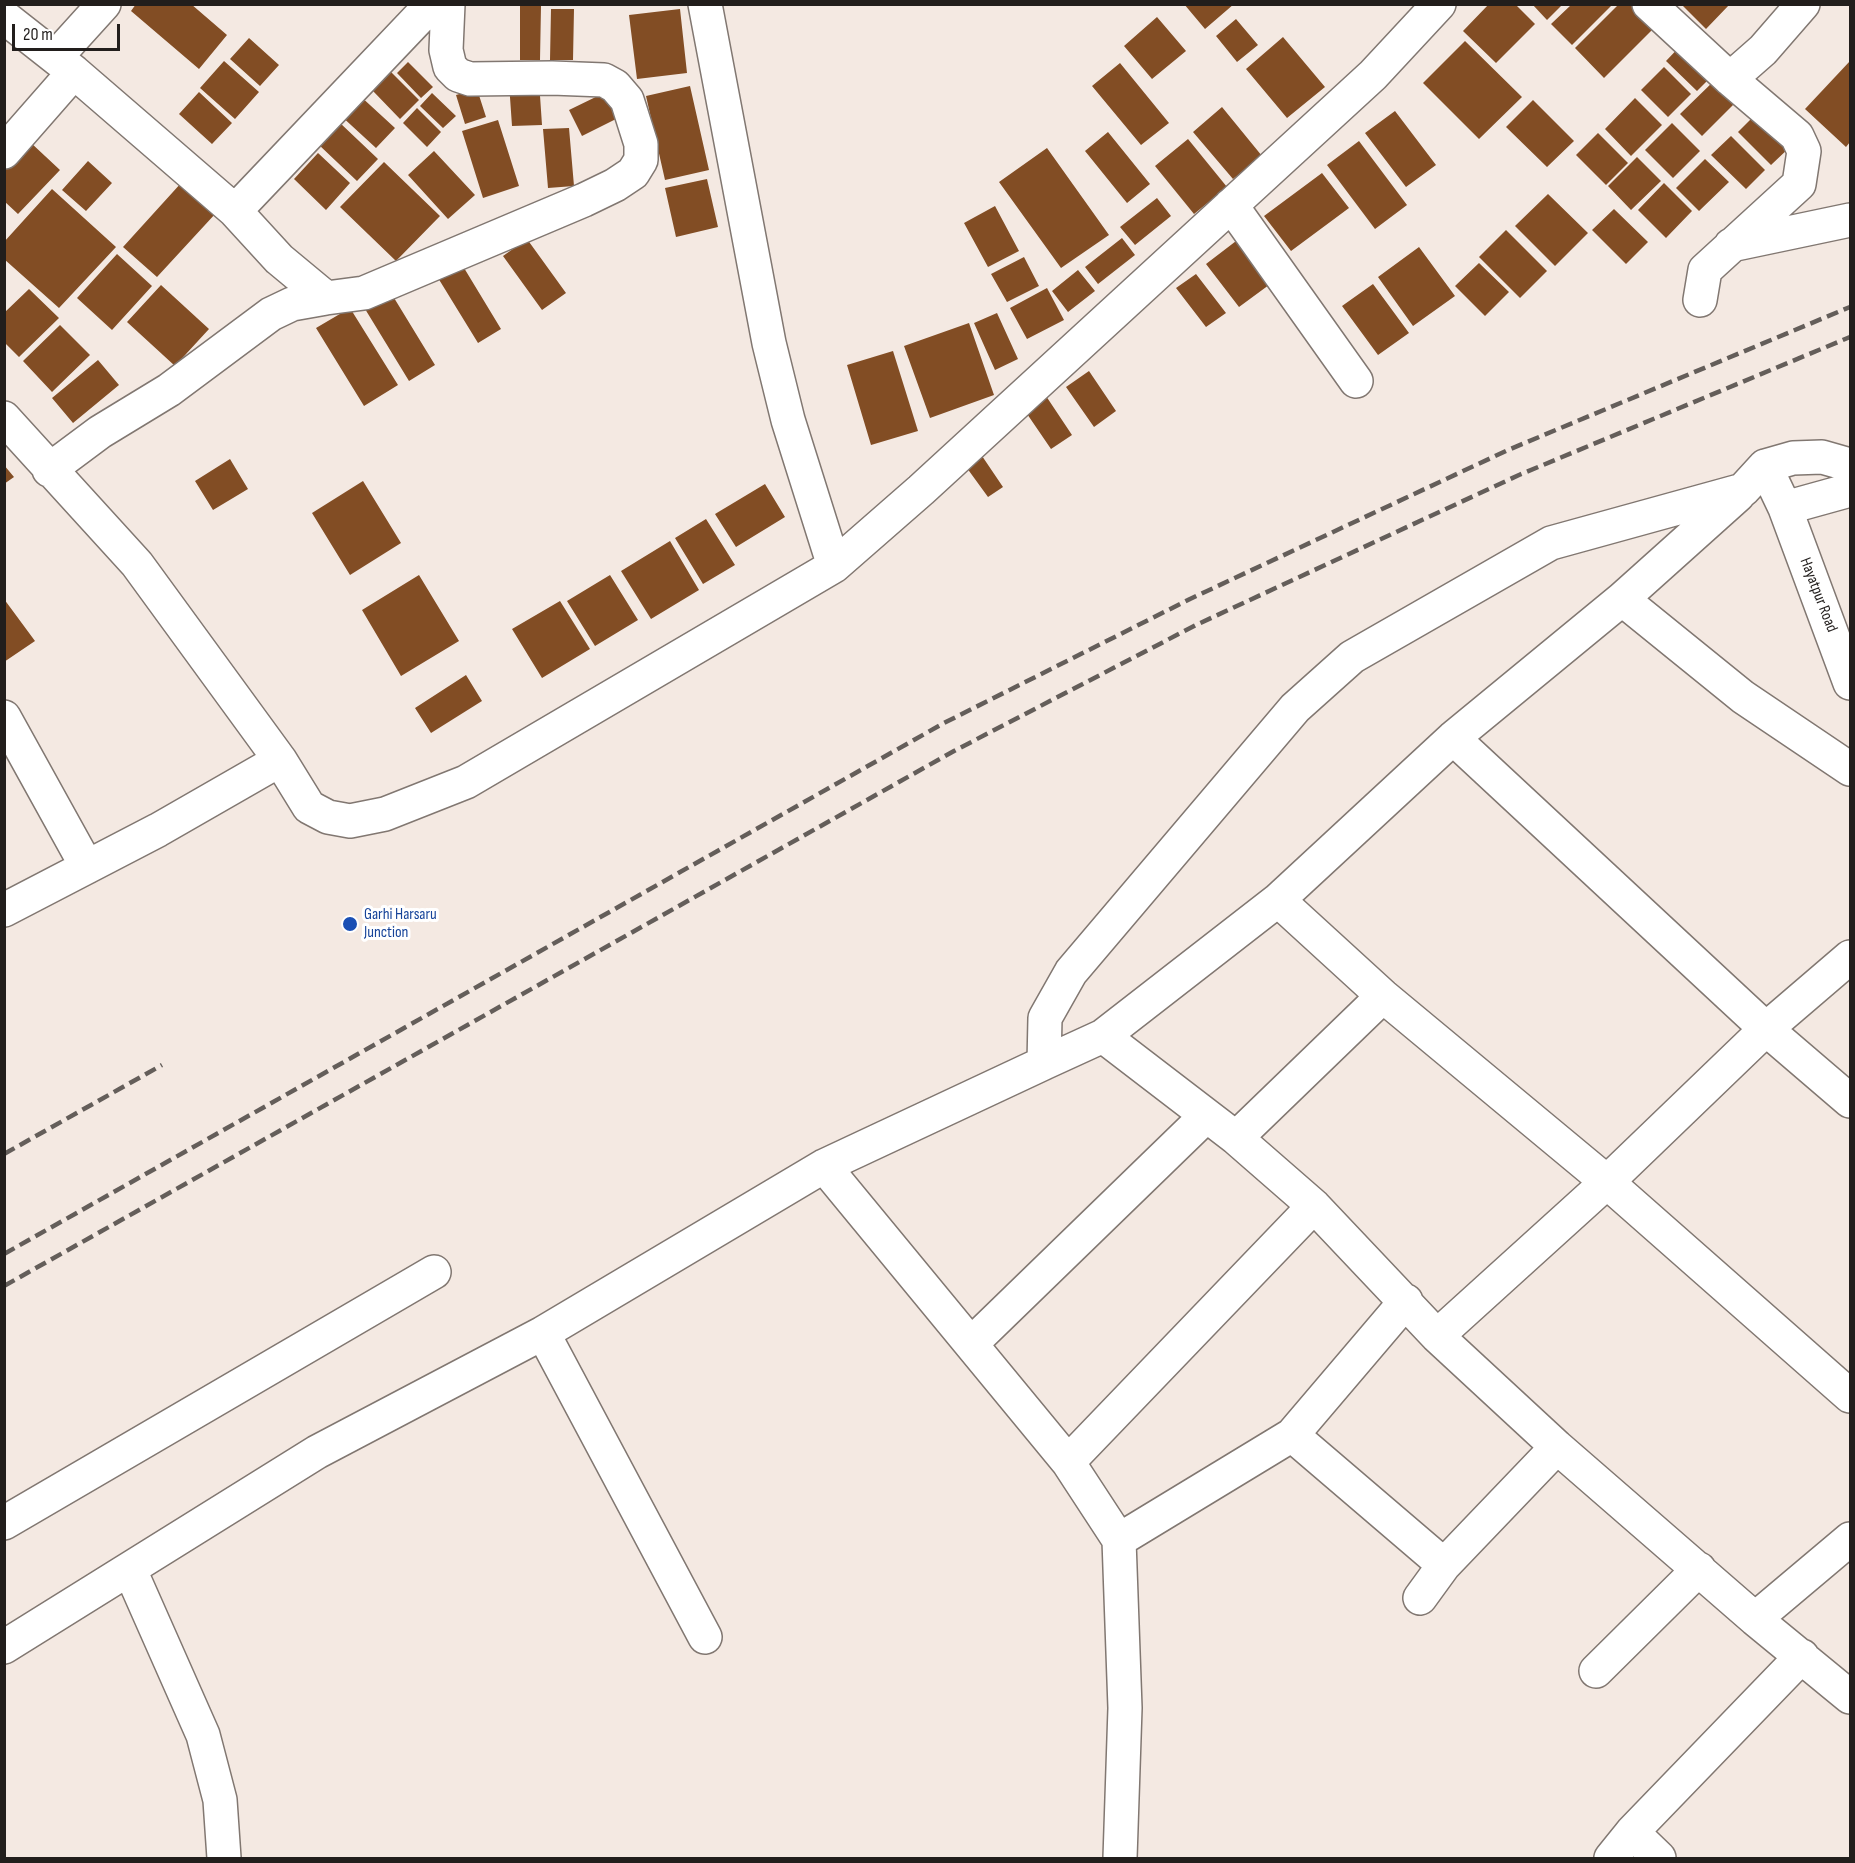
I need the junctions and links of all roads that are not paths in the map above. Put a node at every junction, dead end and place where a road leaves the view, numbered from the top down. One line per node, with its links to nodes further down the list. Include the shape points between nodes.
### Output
1 (104, 4): 9 (street)
2 (432, 4): 13 (street)
3 (448, 4): 16 (street, via 446,50 450,67 458,75 470,79 604,80 627,100 641,144 641,160 633,173 584,200 364,293)
4 (705, 4): 26 (street, via 769,344 788,420)
5 (1439, 4): 12 (street, via 1373,75)
6 (1649, 4): 10 (street)
7 (1803, 4): 10 (street, via 1763,50)
8 (4, 16): 9 (street)
9 (65, 65): 11 (street); 13 (street)
10 (1730, 79): 15 (street, via 1797,136 1804,151 1798,184)
11 (4, 152)
12 (1231, 205): 18 (street); 26 (street)
13 (235, 211): 16 (street, via 279,259)
14 (1851, 220): 15 (street)
15 (1731, 245): 17 (street, via 1706,270)
16 (326, 298): 22 (street, via 292,304 271,314 169,390 100,432)
17 (1700, 300)
18 (1356, 381)
19 (4, 418): 22 (street)
20 (1851, 465): 21 (street, via 1822,457 1793,458)
21 (1765, 466): 23 (street); 25 (street, Hayatpur Road)
22 (49, 470): 31 (street, via 137,564)
23 (1743, 490): 27 (street); 40 (street, via 1551,543 1352,657 1295,708 1071,972 1045,1018)
24 (1851, 490): 25 (street)
25 (1785, 508): 28 (street, Hayatpur Road)
26 (834, 566): 31 (street, via 466,782 405,808 350,821 328,817 309,807)
27 (1622, 599): 30 (street); 32 (street, via 1743,697)
28 (1851, 682)
29 (4, 717): 33 (street)
30 (1453, 738): 34 (street); 38 (street)
31 (280, 760): 33 (street)
32 (1851, 769)
33 (87, 867): 35 (street)
34 (1278, 900): 37 (street); 39 (street)
35 (4, 910)
36 (1851, 957): 38 (street)
37 (1383, 996): 43 (street); 45 (street)
38 (1766, 1029): 41 (street); 45 (street)
39 (1103, 1036): 40 (street); 42 (street)
40 (1044, 1063): 44 (street)
41 (1851, 1101)
42 (1206, 1116): 43 (street); 51 (street)
43 (1236, 1138): 46 (street)
44 (824, 1166): 49 (street); 51 (street)
45 (1607, 1182): 50 (street); 52 (street)
46 (1314, 1206): 48 (street); 55 (street)
47 (434, 1272): 56 (street)
48 (1406, 1301): 50 (street); 53 (street)
49 (543, 1334): 61 (street, via 317,1452); 64 (street)
50 (1437, 1336): 54 (street)
51 (971, 1344): 55 (street)
52 (1851, 1396)
53 (1292, 1435): 58 (street); 59 (street)
54 (1557, 1447): 59 (street); 60 (street)
55 (1068, 1462): 58 (street)
56 (4, 1522)
57 (1851, 1539): 63 (street)
58 (1119, 1540): 71 (street, via 1125,1708)
59 (1444, 1565): 62 (street)
60 (1699, 1569): 63 (street); 67 (street)
61 (130, 1570): 65 (street); 70 (street, via 203,1736 220,1800)
62 (1420, 1598)
63 (1755, 1620): 66 (street)
64 (705, 1637)
65 (4, 1647)
66 (1802, 1656): 68 (street); 69 (street)
67 (1596, 1671)
68 (1851, 1697)
69 (1632, 1832): 72 (street); 73 (street)
70 (224, 1858)
71 (1120, 1858)
72 (1611, 1858)
73 (1659, 1858)

